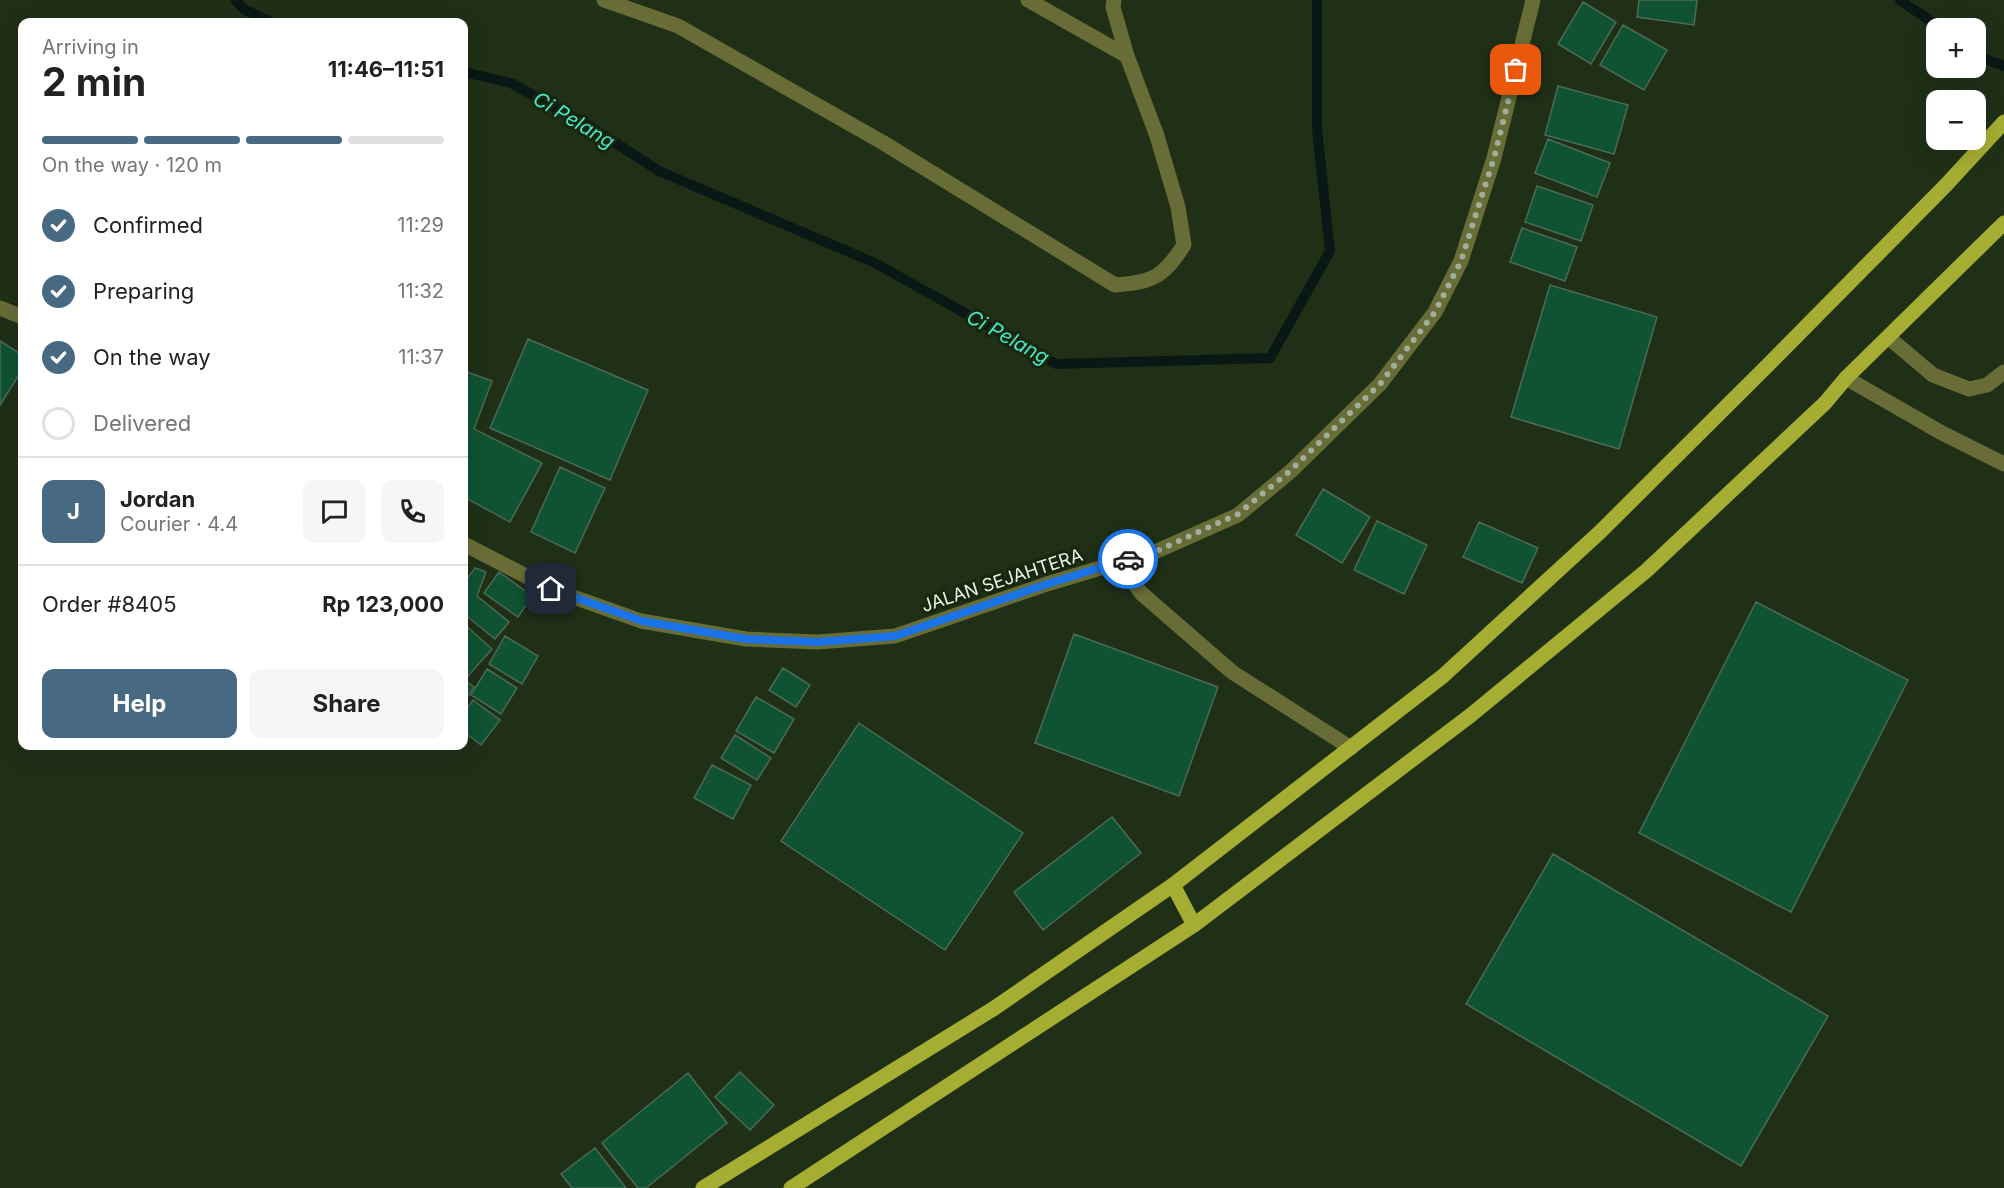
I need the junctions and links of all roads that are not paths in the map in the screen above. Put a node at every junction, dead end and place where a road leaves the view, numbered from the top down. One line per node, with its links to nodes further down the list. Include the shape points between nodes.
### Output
1 (604, 0): 5 (street, via 678,26 882,141 1115,285 1142,283 1169,268 1184,245 1178,207 1157,136)
2 (1028, 0): 5 (street)
3 (1114, 0): 5 (street)
4 (1533, 0): 15 (street, JALAN SEJAHTERA, via 1494,158 1461,261 1435,312 1380,384 1290,471 1238,514 1157,551)
5 (1127, 56)
6 (2004, 122): 16 (main road, via 1591,540 1443,676)
7 (2002, 224): 10 (main road)
8 (0, 308): 9 (street)
9 (18, 315)
10 (1888, 337): 11 (street, via 1933,375 1969,389 1987,385); 12 (main road)
11 (2004, 372)
12 (1846, 378): 13 (street); 18 (main road, via 1825,403 1646,571 1471,715)
13 (2004, 464)
14 (468, 546): 15 (street, JALAN SEJAHTERA, via 551,589 642,621 746,639 818,642 895,636)
15 (1119, 562): 16 (street, via 1141,593 1232,672)
16 (1351, 748): 17 (main road)
17 (1173, 885): 18 (main road); 19 (main road, via 993,1009)
18 (1194, 925): 20 (main road)
19 (703, 1188)
20 (791, 1188)

